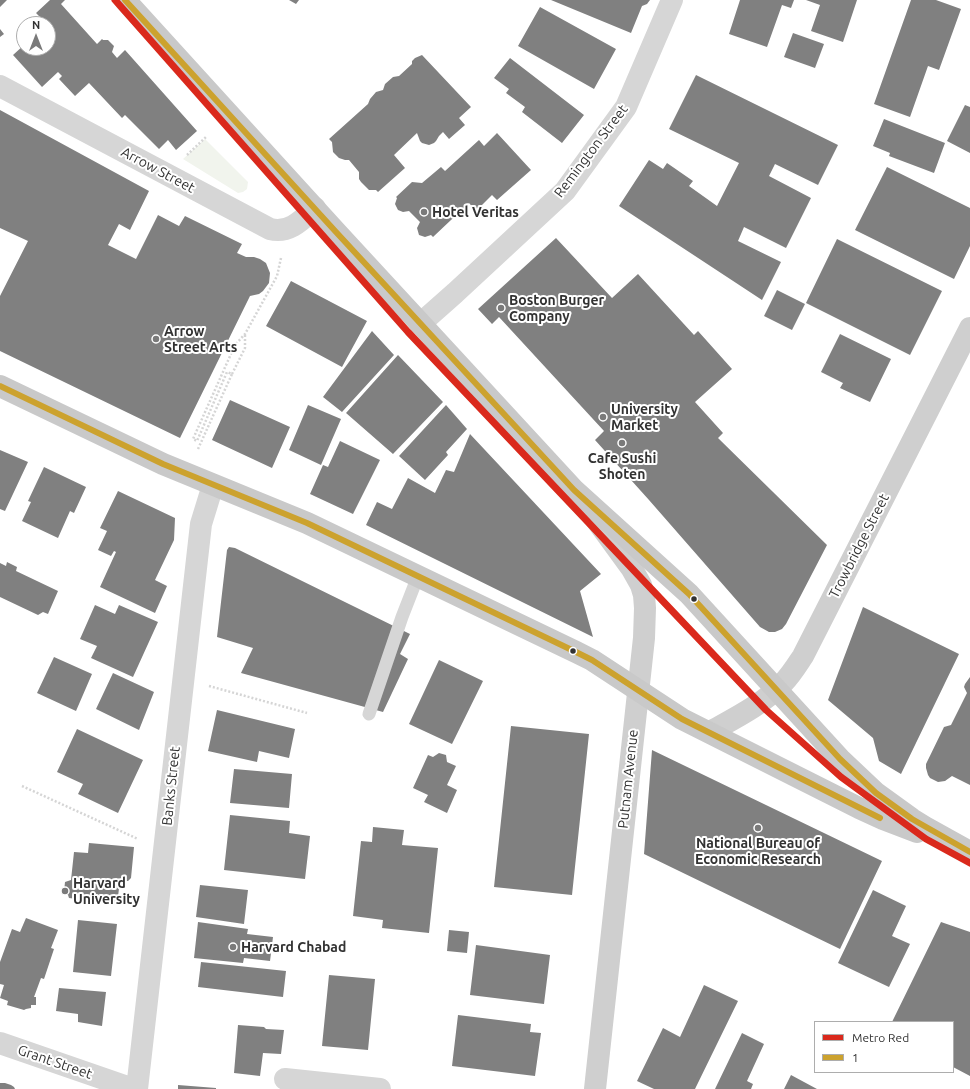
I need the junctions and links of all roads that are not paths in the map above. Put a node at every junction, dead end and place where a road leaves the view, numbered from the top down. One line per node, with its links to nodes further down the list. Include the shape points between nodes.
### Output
1 (125, 0): 4 (main road)
2 (672, 0): 5 (street, Remington Street, via 626,107 565,191)
3 (0, 86): 4 (street, Arrow Street, via 270,229 289,228)
4 (315, 208): 5 (main road)
5 (420, 324): 9 (main road)
6 (970, 328): 11 (main road, Trowbridge Street, via 803,656)
7 (0, 386): 8 (main road, via 163,464)
8 (213, 485): 10 (main road, via 308,523); 19 (street, Banks Street, via 201,524)
9 (574, 490): 11 (main road, via 689,594); 12 (main road, Putnam Avenue, via 632,569 642,590 645,626)
10 (418, 576): 12 (main road, via 592,660); 13 (lane)
11 (777, 689): 14 (main road, Trowbridge Street, via 755,707); 15 (main road, via 840,759 876,793 924,827)
12 (638, 690): 14 (main road, via 682,719); 21 (main road, Putnam Avenue)
13 (369, 714)
14 (710, 732): 15 (main road, via 877,816)
15 (967, 850)
16 (0, 1043): 18 (street, Grant Street)
17 (285, 1080): 20 (street)
18 (133, 1089)
19 (137, 1089)
20 (380, 1089)
21 (595, 1089)

